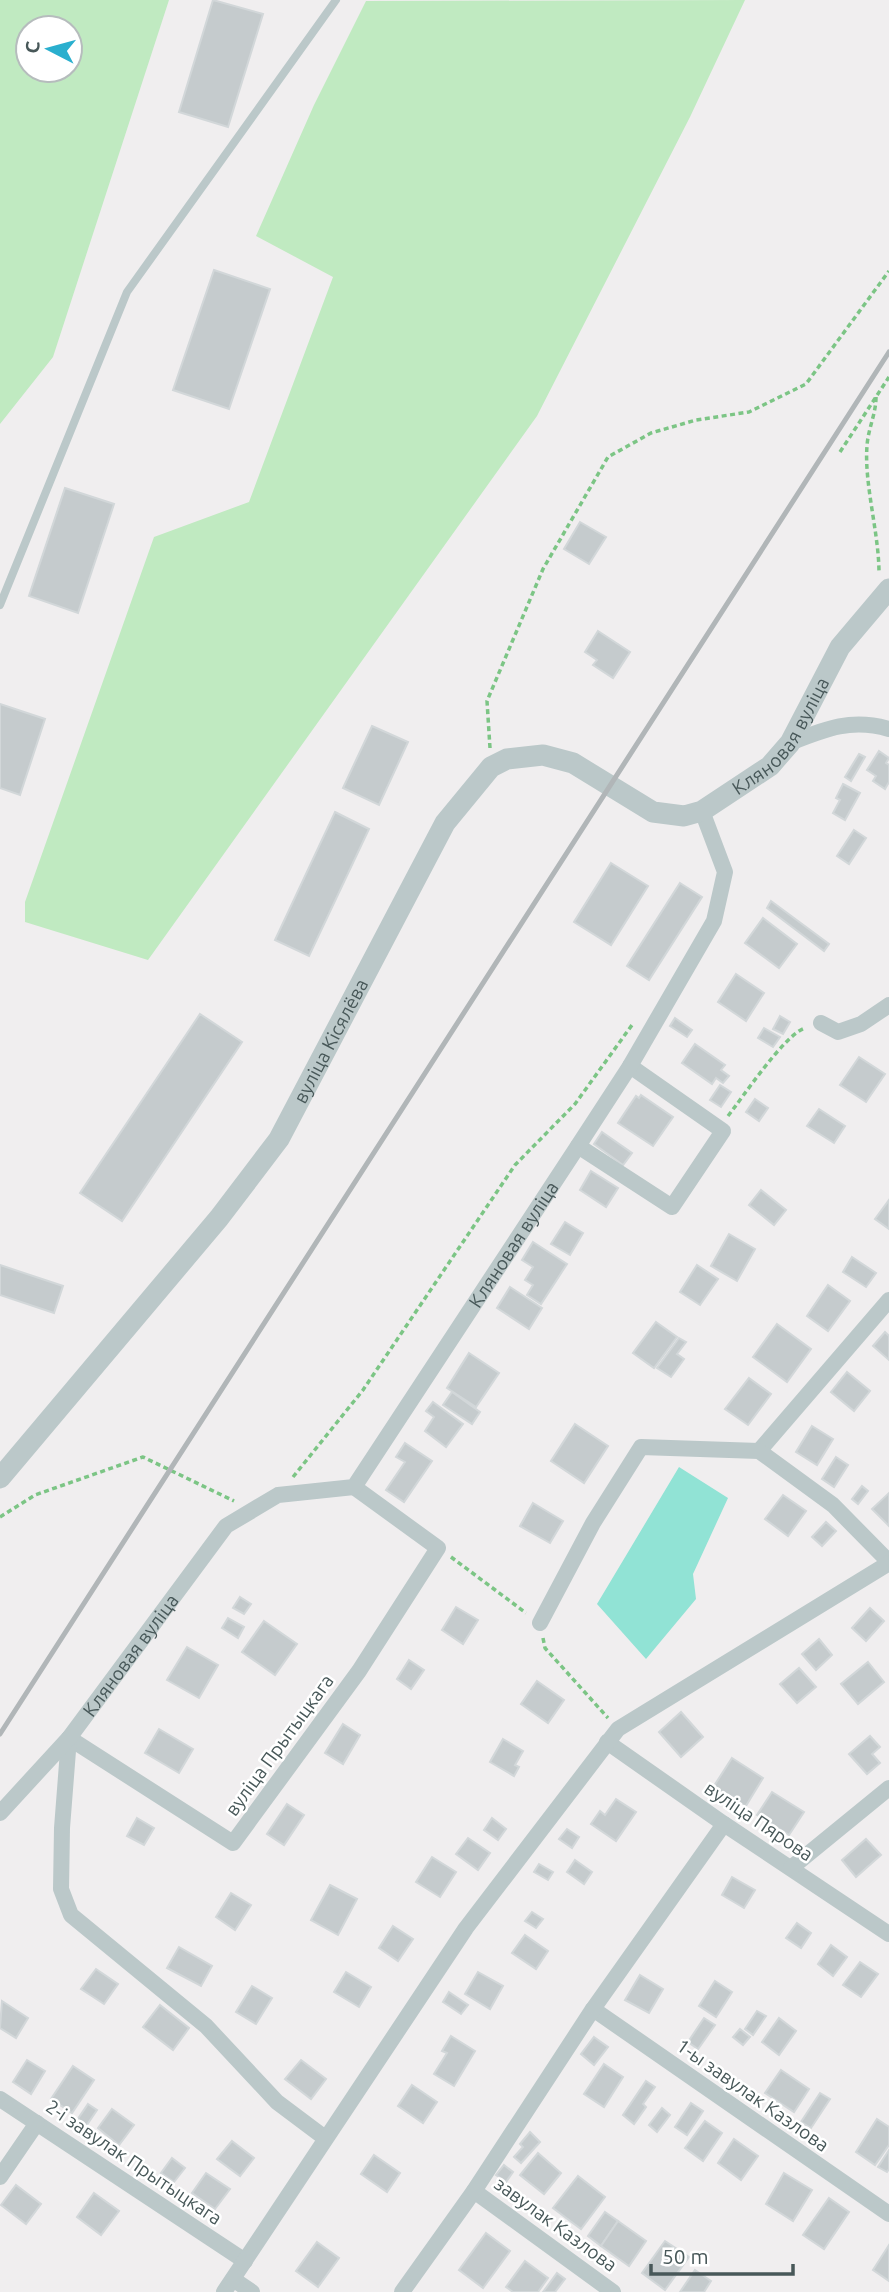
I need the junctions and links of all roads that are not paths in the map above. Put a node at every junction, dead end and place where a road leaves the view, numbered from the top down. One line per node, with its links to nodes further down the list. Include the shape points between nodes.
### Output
1 (336, 0): 3 (lane, via 127,292)
2 (884, 594): 5 (street, Кляновая вуліца, via 840,647)
3 (0, 605)
4 (889, 729): 5 (street, via 857,723 825,729)
5 (790, 744): 6 (street, Кляновая вуліца, via 770,766)
6 (702, 811): 9 (street, Кляновая вуліца, via 725,872 714,921); 13 (street, вуліца Кісялёва, via 684,816 653,812 573,763 543,755 507,759 491,767 445,823 279,1139 219,1218)
7 (889, 1005): 8 (street, via 861,1024 838,1032)
8 (821, 1023)
9 (630, 1066): 10 (street, Кляновая вуліца); 10 (street, via 723,1131 672,1207)
10 (579, 1146): 14 (street, Кляновая вуліца)
11 (889, 1300): 12 (street)
12 (759, 1451): 15 (street, via 833,1505); 16 (street, via 641,1447 593,1523)
13 (0, 1478)
14 (354, 1488): 17 (street, Кляновая вуліца, via 278,1495 226,1526); 17 (street, вуліца Прытыцкага, via 438,1548 359,1671 233,1843)
15 (889, 1562): 18 (street, via 618,1729)
16 (540, 1623)
17 (69, 1738): 20 (street, Кляновая вуліца); 27 (street, via 61,1889 71,1915 206,2026 277,2102)
18 (607, 1742): 21 (street, вуліца Пярова); 27 (street, via 466,1928)
19 (889, 1788): 22 (street)
20 (0, 1813)
21 (724, 1825): 22 (street, вуліца Пярова); 24 (street)
22 (791, 1868): 23 (street, вуліца Пярова)
23 (889, 1934)
24 (593, 2009): 29 (street); 30 (street, 1-ы завулак Казлова)
25 (0, 2099): 26 (street, 2-і завулак Прытыцкага)
26 (37, 2123): 28 (street); 31 (street, 2-і завулак Прытыцкага)
27 (324, 2138): 31 (street)
28 (0, 2177)
29 (474, 2191): 34 (street); 35 (street, завулак Казлова)
30 (889, 2214)
31 (245, 2261): 32 (street)
32 (228, 2285): 33 (street)
33 (252, 2292)
34 (402, 2292)
35 (613, 2292)

